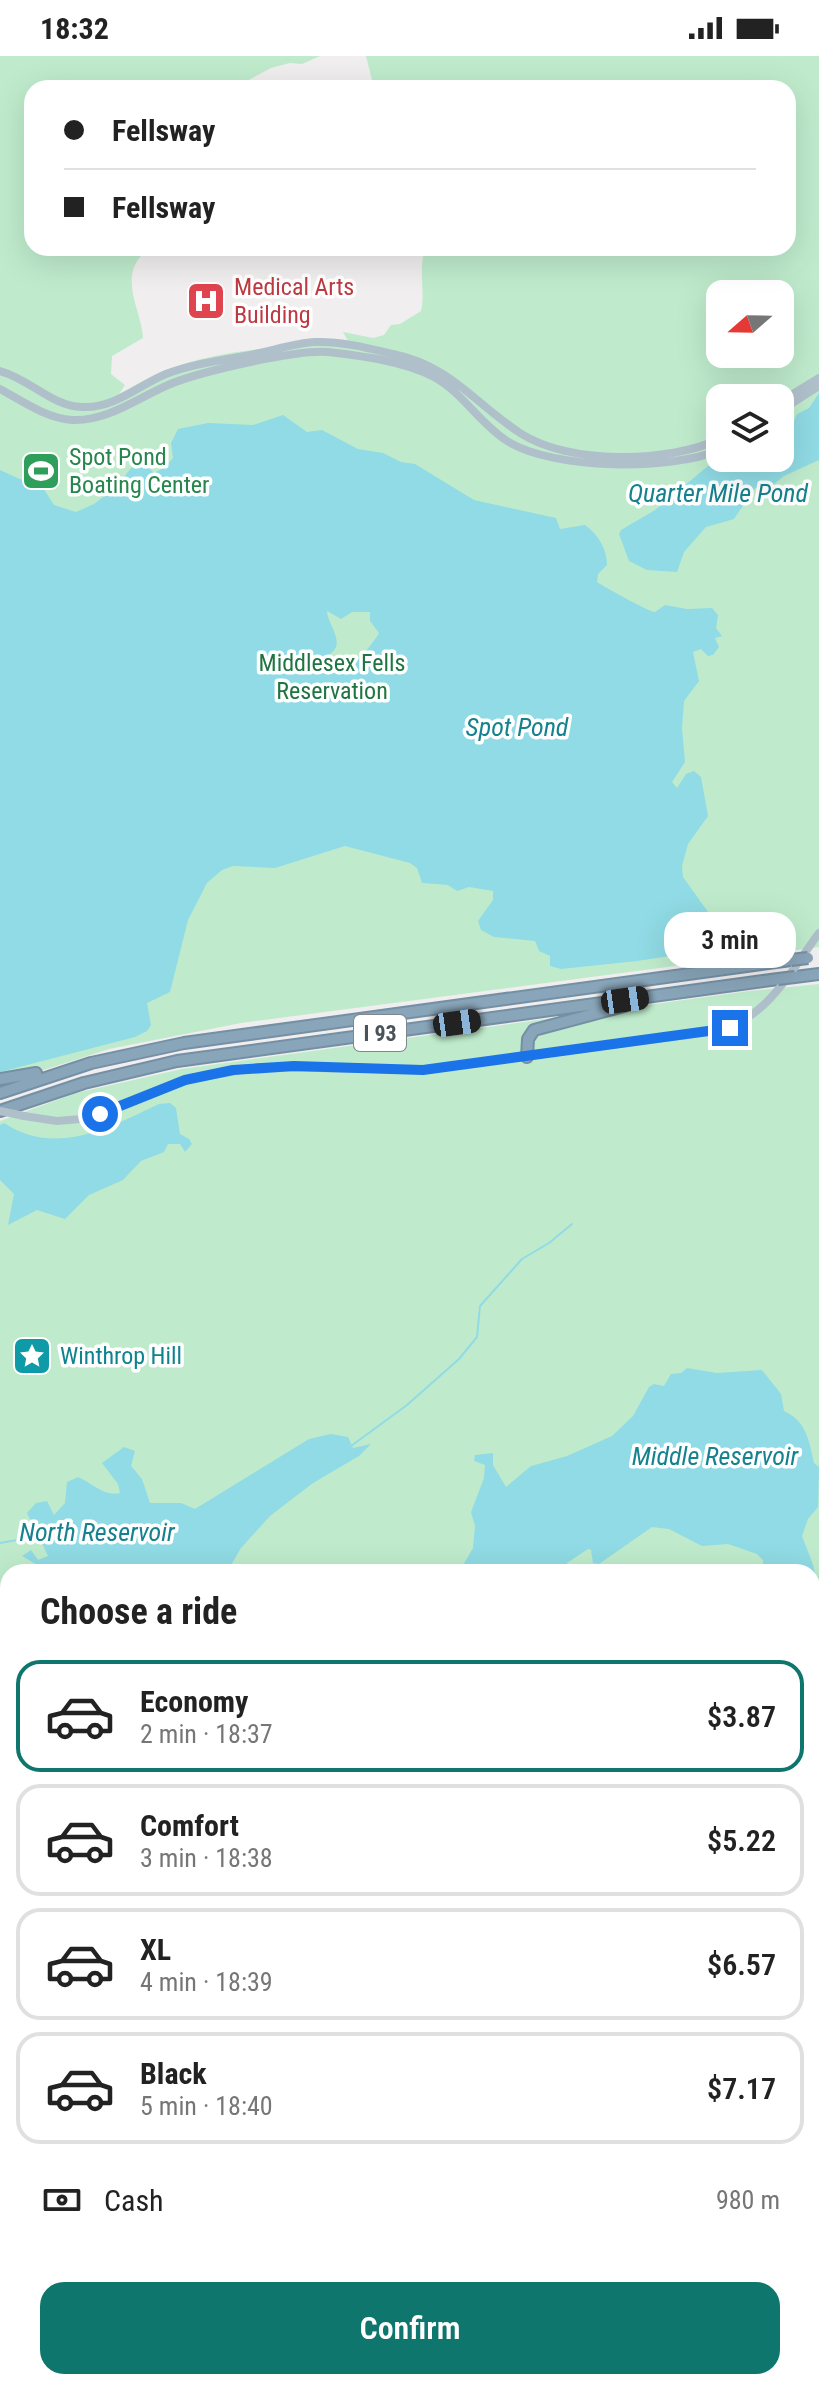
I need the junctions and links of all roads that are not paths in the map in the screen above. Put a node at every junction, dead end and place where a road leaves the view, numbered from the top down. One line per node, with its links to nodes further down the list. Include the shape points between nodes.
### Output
1 (0, 371): 7 (main road, via 60,402 91,407 183,368 327,343 420,361 448,374)
2 (819, 378): 5 (main road)
3 (819, 386): 6 (main road)
4 (0, 389): 8 (main road, via 54,416 85,419 187,378 321,351 421,371 449,387)
5 (794, 393)
6 (794, 402)
7 (486, 405): 8 (main road); 10 (main road)
8 (477, 414): 10 (main road, via 510,443)
9 (706, 445): 10 (main road, via 653,457)
10 (549, 452): 11 (main road, via 661,464)
11 (706, 455)
12 (819, 933): 16 (main road, via 770,1001 742,1022 710,1032)
13 (814, 958): 17 (highway, I 93, bridge, via 192,1041)
14 (819, 974): 15 (highway, I 93, bridge)
15 (653, 996): 16 (highway, via 534,1030); 20 (highway, I 93, via 177,1061 99,1078)
16 (527, 1057): 20 (main road, bridge, via 402,1072 259,1067 191,1079 81,1119 57,1121)
17 (62, 1072): 18 (highway); 19 (highway, I 93)
18 (0, 1079)
19 (0, 1093)
20 (0, 1111)

